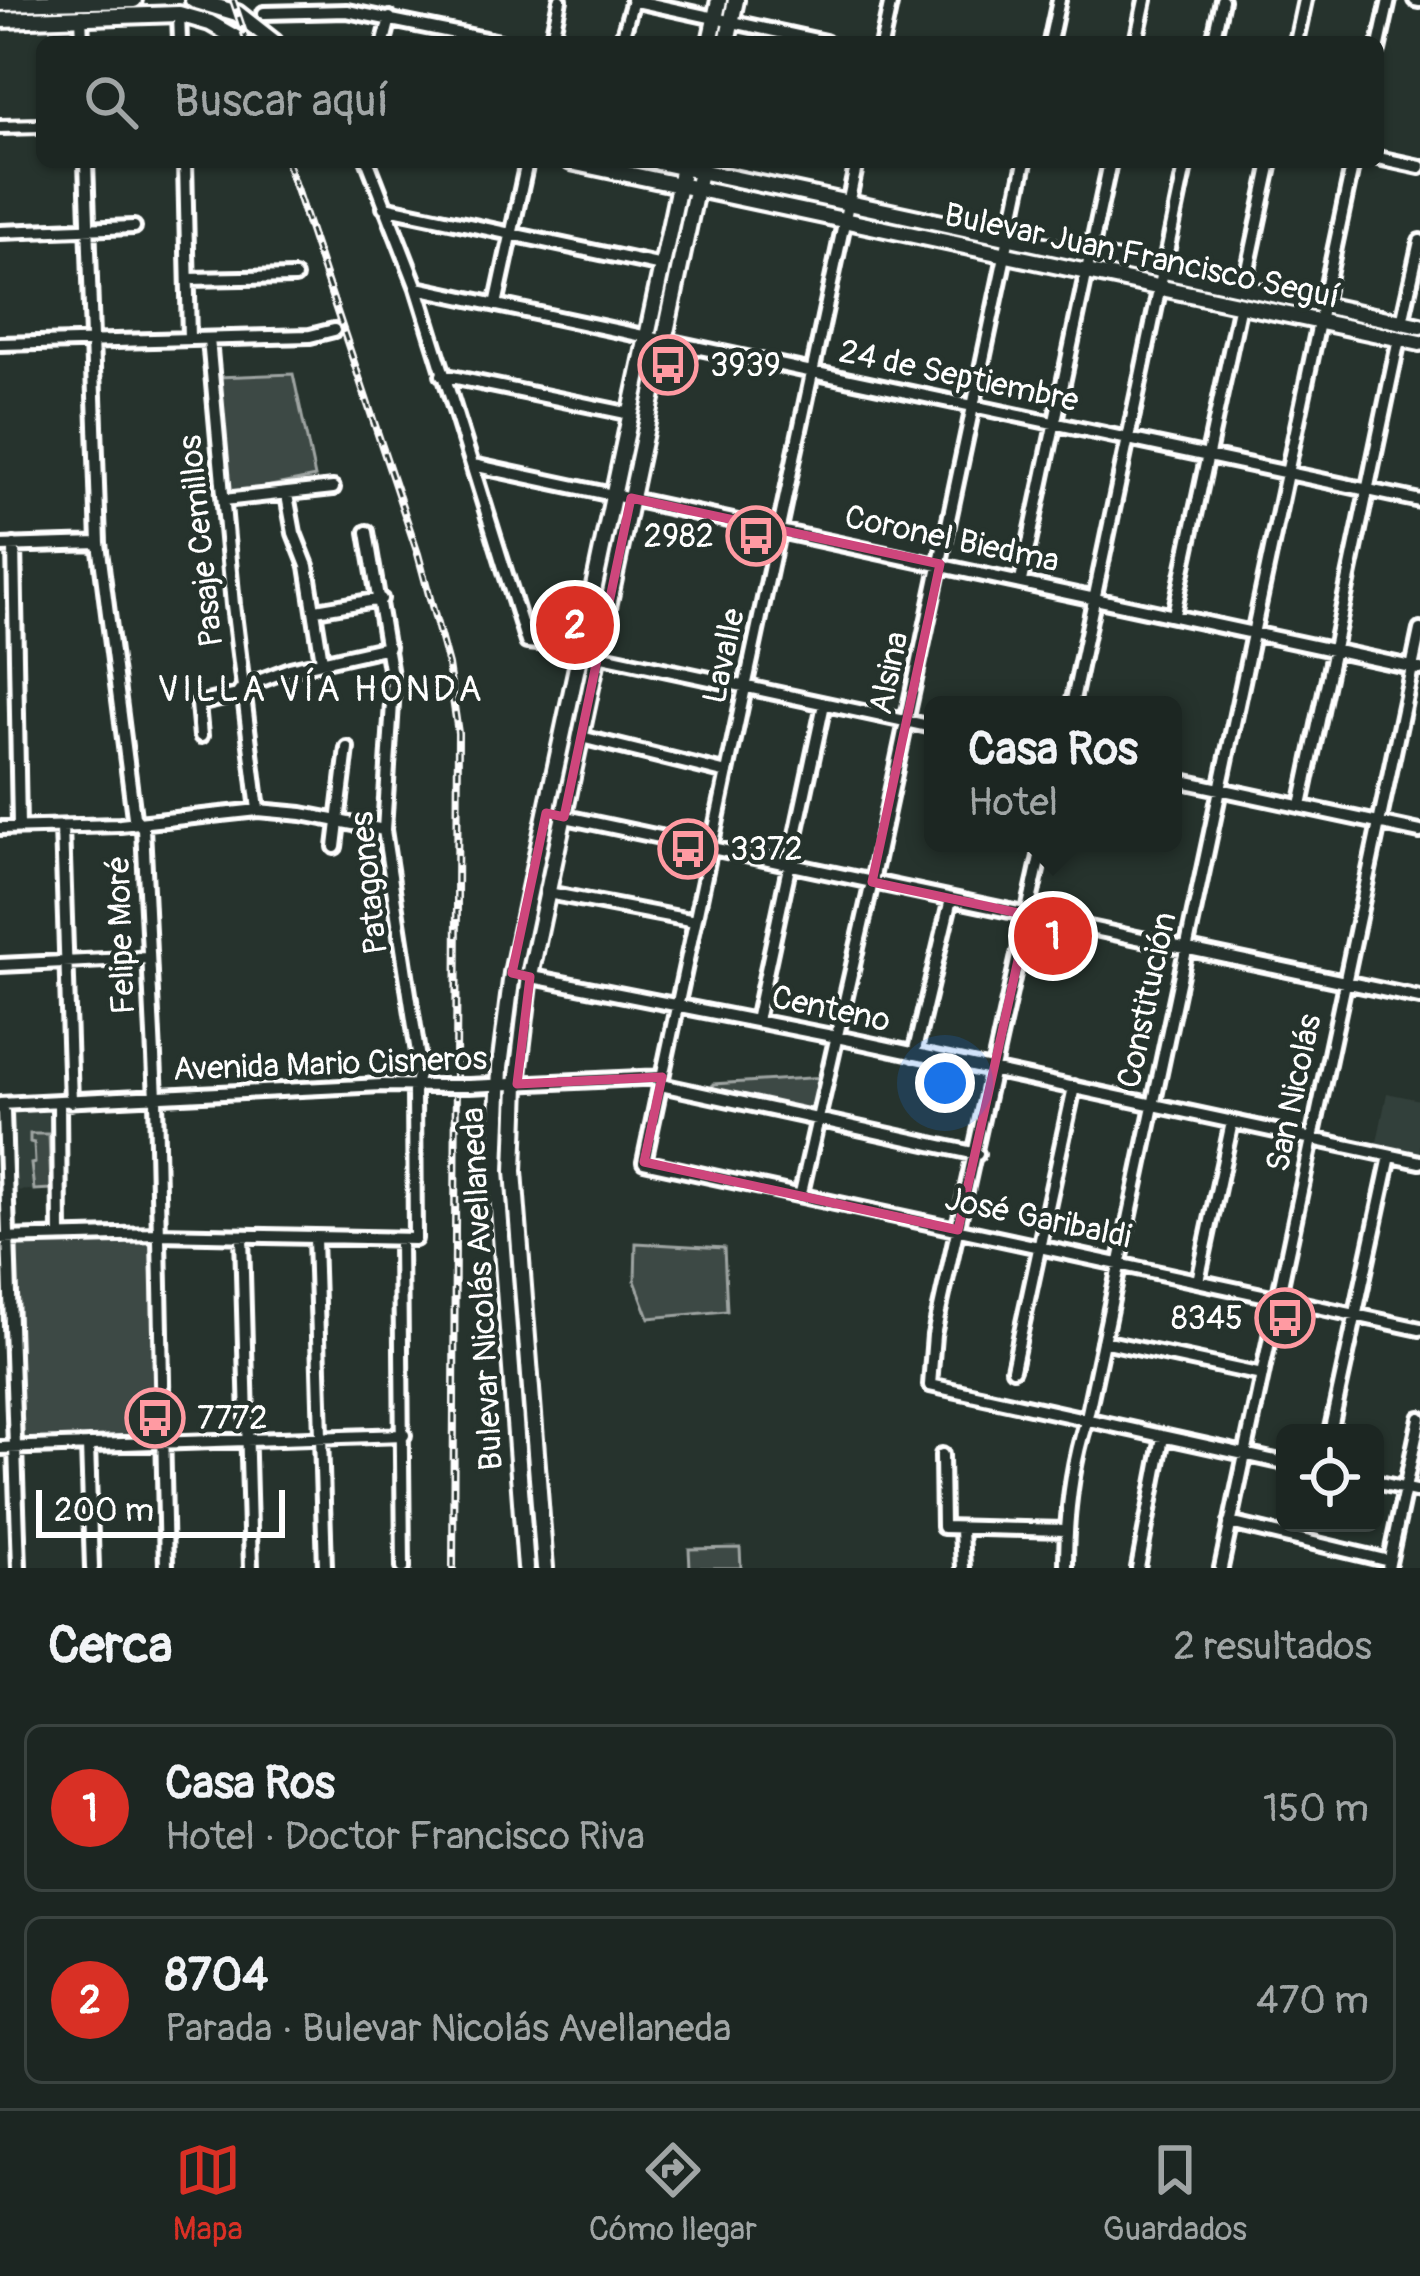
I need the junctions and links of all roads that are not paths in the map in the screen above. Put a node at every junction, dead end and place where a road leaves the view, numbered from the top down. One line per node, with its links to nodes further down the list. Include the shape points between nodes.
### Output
1 (134, 0): 14 (main road)
2 (194, 0): 24 (main road, via 237,13)
3 (560, 0): 27 (street)
4 (633, 0): 18 (street); 28 (street)
5 (718, 0): 18 (main road)
6 (736, 0): 20 (main road)
7 (891, 0): 32 (street)
8 (1059, 0): 33 (street)
9 (1145, 0): 34 (street)
10 (1222, 0): 35 (street)
11 (1305, 0): 36 (street)
12 (1389, 0): 37 (street)
13 (0, 4): 14 (main road)
14 (81, 6): 16 (main road); 19 (main road); 21 (street)
15 (264, 13): 17 (street)
16 (179, 14): 22 (street); 23 (main road)
17 (390, 18): 25 (street); 26 (street)
18 (715, 19): 20 (street); 29 (main road)
19 (0, 20)
20 (731, 22): 30 (main road); 31 (street)
21 (82, 36)
22 (180, 36)
23 (233, 36)
24 (266, 36)
25 (386, 36)
26 (472, 36)
27 (551, 36)
28 (623, 36)
29 (711, 36)
30 (728, 36)
31 (797, 36)
32 (883, 36)
33 (1051, 36)
34 (1137, 36)
35 (1214, 36)
36 (1297, 36)
37 (1381, 36)
38 (36, 126): 39 (street)
39 (0, 127)
40 (1384, 159): 41 (street)
41 (1420, 167)
42 (86, 168): 62 (street, Felipe Moré)
43 (184, 168): 72 (street)
44 (370, 168): 59 (street)
45 (526, 168): 64 (street)
46 (599, 168): 56 (main road, Bulevar Juan Francisco Seguí)
47 (683, 168): 56 (main road, Bulevar Nicolás Avellaneda)
48 (701, 168): 57 (main road, Bulevar Nicolás Avellaneda)
49 (705, 168): 58 (main road, Bulevar Juan Francisco Seguí)
50 (856, 168): 58 (street, Lavalle)
51 (1023, 168): 65 (street, Alsina)
52 (1109, 168): 68 (street)
53 (1185, 168): 70 (street)
54 (1269, 168): 75 (street)
55 (1352, 168): 77 (street, Constitución)
56 (680, 185): 57 (main road, Bulevar Juan Francisco Seguí); 69 (main road, Bulevar Nicolás Avellaneda)
57 (696, 188): 60 (main road, Bulevar Juan Francisco Seguí); 85 (main road, Bulevar Nicolás Avellaneda)
58 (848, 203): 60 (street, Lavalle); 65 (main road, Bulevar Juan Francisco Seguí)
59 (384, 207): 64 (street); 74 (street)
60 (845, 220): 67 (main road, Bulevar Juan Francisco Seguí); 89 (street, Lavalle)
61 (134, 227): 62 (street)
62 (88, 229): 63 (street); 86 (street, Felipe Moré)
63 (0, 232)
64 (511, 235): 69 (street); 76 (street)
65 (1009, 238): 67 (street, Alsina); 68 (main road, Bulevar Juan Francisco Seguí)
66 (1420, 241): 78 (street)
67 (1005, 254): 68 (main road, Bulevar Juan Francisco Seguí); 91 (street, Alsina)
68 (1089, 263): 70 (main road, Bulevar Juan Francisco Seguí); 73 (main road, Bulevar Juan Francisco Seguí); 93 (street)
69 (662, 266): 81 (main road, Bulevar Nicolás Avellaneda)
70 (1164, 271): 73 (street); 75 (main road, Bulevar Juan Francisco Seguí)
71 (295, 277): 72 (street)
72 (188, 280): 82 (street)
73 (1161, 287): 75 (main road, Bulevar Juan Francisco Seguí); 94 (street)
74 (417, 288): 76 (street, 24 de Septiembre); 90 (street)
75 (1242, 296): 77 (main road, Bulevar Juan Francisco Seguí); 95 (street)
76 (496, 305): 81 (street, 24 de Septiembre)
77 (1321, 313): 78 (main road, Bulevar Juan Francisco Seguí); 84 (main road, Bulevar Juan Francisco Seguí); 97 (street, Constitución)
78 (1402, 322): 79 (main road, Bulevar Juan Francisco Seguí)
79 (1420, 326)
80 (334, 330): 83 (street)
81 (647, 337): 85 (street, 24 de Septiembre); 92 (main road, Bulevar Nicolás Avellaneda)
82 (189, 339): 83 (street); 86 (street)
83 (209, 339): 103 (street, Pasaje Cemillos)
84 (1399, 339): 87 (main road, Bulevar Juan Francisco Seguí); 99 (street)
85 (664, 341): 89 (street, 24 de Septiembre); 102 (main road, Bulevar Nicolás Avellaneda)
86 (92, 342): 88 (street); 107 (street, Felipe Moré)
87 (1420, 343)
88 (0, 344)
89 (812, 372): 91 (street, 24 de Septiembre); 105 (street, Lavalle)
90 (442, 375): 92 (street); 96 (street)
91 (973, 406): 93 (street, 24 de Septiembre); 109 (street, Alsina)
92 (631, 414): 100 (main road, Bulevar Nicolás Avellaneda)
93 (1055, 424): 94 (street, 24 de Septiembre); 110 (street)
94 (1129, 440): 95 (street, 24 de Septiembre); 111 (street)
95 (1208, 456): 97 (street, 24 de Septiembre); 114 (street)
96 (473, 465): 100 (street, Coronel Biedma); 118 (street, via 526,643)
97 (1288, 473): 99 (street, 24 de Septiembre); 116 (street, Constitución)
98 (333, 488): 101 (street)
99 (1366, 490): 104 (street, 24 de Septiembre); 119 (street)
100 (614, 494): 102 (street, Coronel Biedma); 118 (main road, Bulevar Nicolás Avellaneda)
101 (286, 495): 103 (street); 113 (street)
102 (631, 498): 105 (street, Coronel Biedma); 120 (main road, Bulevar Nicolás Avellaneda)
103 (224, 500): 123 (street, Pasaje Cemillos)
104 (1420, 501)
105 (779, 530): 109 (street, Coronel Biedma); 124 (street, Lavalle)
106 (367, 532): 112 (street, Patagones)
107 (99, 543): 108 (street); 141 (street, Felipe Moré)
108 (7, 546): 142 (street)
109 (940, 564): 110 (street, Coronel Biedma); 127 (street, Alsina)
110 (1021, 581): 111 (street, Coronel Biedma)
111 (1095, 597): 114 (street, Coronel Biedma); 125 (street)
112 (381, 599): 113 (street); 117 (street, Patagones)
113 (316, 610): 121 (street)
114 (1174, 614): 116 (street, Coronel Biedma)
115 (1420, 630): 122 (street, San Nicolás)
116 (1255, 631): 119 (street, Coronel Biedma); 134 (street, Constitución)
117 (388, 647): 121 (street); 145 (street, Patagones, via 393,718)
118 (581, 647): 120 (street); 137 (main road, Bulevar Nicolás Avellaneda)
119 (1332, 648): 122 (street, Coronel Biedma); 135 (street)
120 (598, 655): 124 (street); 130 (main road, Bulevar Nicolás Avellaneda)
121 (322, 661): 123 (street)
122 (1416, 668): 140 (street, San Nicolás)
123 (243, 686): 129 (street, via 198,704); 136 (street, Pasaje Cemillos)
124 (745, 687): 126 (street); 132 (street, Lavalle)
125 (1074, 696)
126 (824, 704): 127 (street); 150 (street)
127 (906, 722): 128 (street); 151 (street, Alsina)
128 (924, 725)
129 (201, 736)
130 (581, 737): 132 (street); 138 (main road, Bulevar Nicolás Avellaneda)
131 (347, 748): 139 (street)
132 (727, 773): 148 (street, Lavalle)
133 (1182, 781): 134 (street)
134 (1220, 789): 135 (street); 156 (street, Constitución)
135 (1300, 806): 140 (street)
136 (258, 811): 139 (street); 141 (street)
137 (546, 813): 138 (street); 160 (main road, Bulevar Nicolás Avellaneda)
138 (564, 817): 148 (street); 152 (main road, Bulevar Nicolás Avellaneda)
139 (340, 823): 145 (street); 147 (street)
140 (1378, 823): 146 (street); 162 (street, San Nicolás)
141 (136, 824): 143 (street); 157 (street, Felipe Moré, via 143,828)
142 (19, 827): 143 (street); 144 (street)
143 (62, 827): 158 (street)
144 (0, 828)
145 (384, 830): 172 (street, Patagones, via 420,1066)
146 (1420, 832)
147 (335, 847)
148 (711, 848): 150 (street); 155 (street, Lavalle)
149 (1041, 852): 154 (street)
150 (789, 864): 151 (street); 165 (street)
151 (872, 882): 153 (street); 166 (street, Alsina)
152 (548, 892): 155 (street); 161 (main road, Bulevar Nicolás Avellaneda)
153 (951, 899): 154 (street); 167 (street)
154 (1028, 915): 156 (street); 168 (street)
155 (695, 921): 164 (street, Lavalle)
156 (1186, 948): 162 (street); 177 (street, Constitución)
157 (148, 958): 158 (street); 174 (street, Felipe Moré)
158 (66, 962): 159 (street); 175 (street)
159 (0, 965)
160 (512, 973): 161 (street, Centeno); 170 (main road, Bulevar Nicolás Avellaneda)
161 (530, 976): 164 (street, Centeno); 171 (main road, Bulevar Nicolás Avellaneda)
162 (1345, 982): 163 (street); 180 (street, San Nicolás)
163 (1420, 998)
164 (678, 1004): 165 (street, Centeno); 169 (street, Lavalle)
165 (756, 1021): 166 (street, Centeno)
166 (837, 1037): 167 (street, Centeno); 178 (street, Alsina)
167 (914, 1054): 168 (street, Centeno)
168 (994, 1071): 173 (street, Centeno); 181 (street)
169 (662, 1081): 171 (street, Avenida Mario Cisneros); 178 (street, Avenida Mario Cisneros); 183 (street, Lavalle)
170 (499, 1084): 171 (street, Avenida Mario Cisneros); 172 (street, Avenida Mario Cisneros, bridge); 229 (main road, Bulevar Nicolás Avellaneda, via 497,1199)
171 (517, 1084): 230 (main road, Bulevar Nicolás Avellaneda, via 515,1201)
172 (415, 1085): 174 (street, Avenida Mario Cisneros); 192 (street, Patagones, via 415,1239)
173 (1073, 1087): 177 (street, Centeno); 193 (street)
174 (156, 1098): 175 (street, Avenida Mario Cisneros); 187 (street, Felipe Moré)
175 (65, 1102): 176 (street, Avenida Mario Cisneros); 188 (street)
176 (0, 1105): 190 (street)
177 (1152, 1105): 179 (street, Centeno); 194 (street, Constitución)
178 (820, 1119): 181 (street, Avenida Mario Cisneros); 185 (street, Alsina)
179 (1232, 1122): 180 (street, Centeno); 195 (street)
180 (1312, 1139): 182 (street, Centeno); 196 (street, San Nicolás)
181 (977, 1154): 186 (street)
182 (1390, 1156): 184 (street, Centeno); 197 (street)
183 (644, 1162): 185 (street, José Garibaldi)
184 (1420, 1162)
185 (801, 1193): 186 (street, José Garibaldi)
186 (958, 1230): 193 (street, José Garibaldi); 203 (street, via 930,1385)
187 (158, 1234): 188 (street); 189 (street); 209 (street, Felipe Moré)
188 (60, 1236): 190 (street)
189 (242, 1236): 191 (street); 208 (street)
190 (4, 1238): 211 (street)
191 (315, 1238): 192 (street); 206 (street)
192 (400, 1240): 205 (street)
193 (1040, 1247): 194 (street, José Garibaldi); 200 (street)
194 (1119, 1263): 195 (street, José Garibaldi); 199 (street, Constitución)
195 (1198, 1280): 196 (street, José Garibaldi)
196 (1279, 1298): 197 (street, José Garibaldi); 201 (street, San Nicolás)
197 (1356, 1315): 198 (street, José Garibaldi); 204 (street)
198 (1420, 1329)
199 (1103, 1341): 201 (street); 203 (street, Constitución)
200 (1013, 1370)
201 (1262, 1375): 214 (street, San Nicolás)
202 (1420, 1418): 217 (street)
203 (1086, 1422): 207 (street); 221 (street, Constitución)
204 (1332, 1424)
205 (404, 1435): 206 (street); 228 (street)
206 (323, 1437): 208 (street); 227 (street)
207 (1162, 1437): 214 (street); 233 (street)
208 (247, 1440): 209 (street); 226 (street)
209 (163, 1442): 210 (street); 225 (street, Felipe Moré)
210 (88, 1445): 211 (street); 224 (street)
211 (15, 1447): 212 (street); 223 (street)
212 (0, 1448)
213 (942, 1455): 220 (street, via 943,1527)
214 (1246, 1455): 215 (street); 219 (street, San Nicolás)
215 (1276, 1461)
216 (1384, 1484): 217 (street)
217 (1405, 1489): 218 (street); 222 (street)
218 (1420, 1492)
219 (1230, 1522): 222 (street); 234 (street, San Nicolás)
220 (961, 1530): 221 (street); 231 (street)
221 (1066, 1530): 232 (street, Constitución)
222 (1389, 1565)
223 (19, 1568)
224 (92, 1568)
225 (166, 1568)
226 (250, 1568)
227 (325, 1568)
228 (403, 1568)
229 (526, 1568)
230 (545, 1568)
231 (963, 1568)
232 (1066, 1568)
233 (1138, 1568)
234 (1221, 1568)

